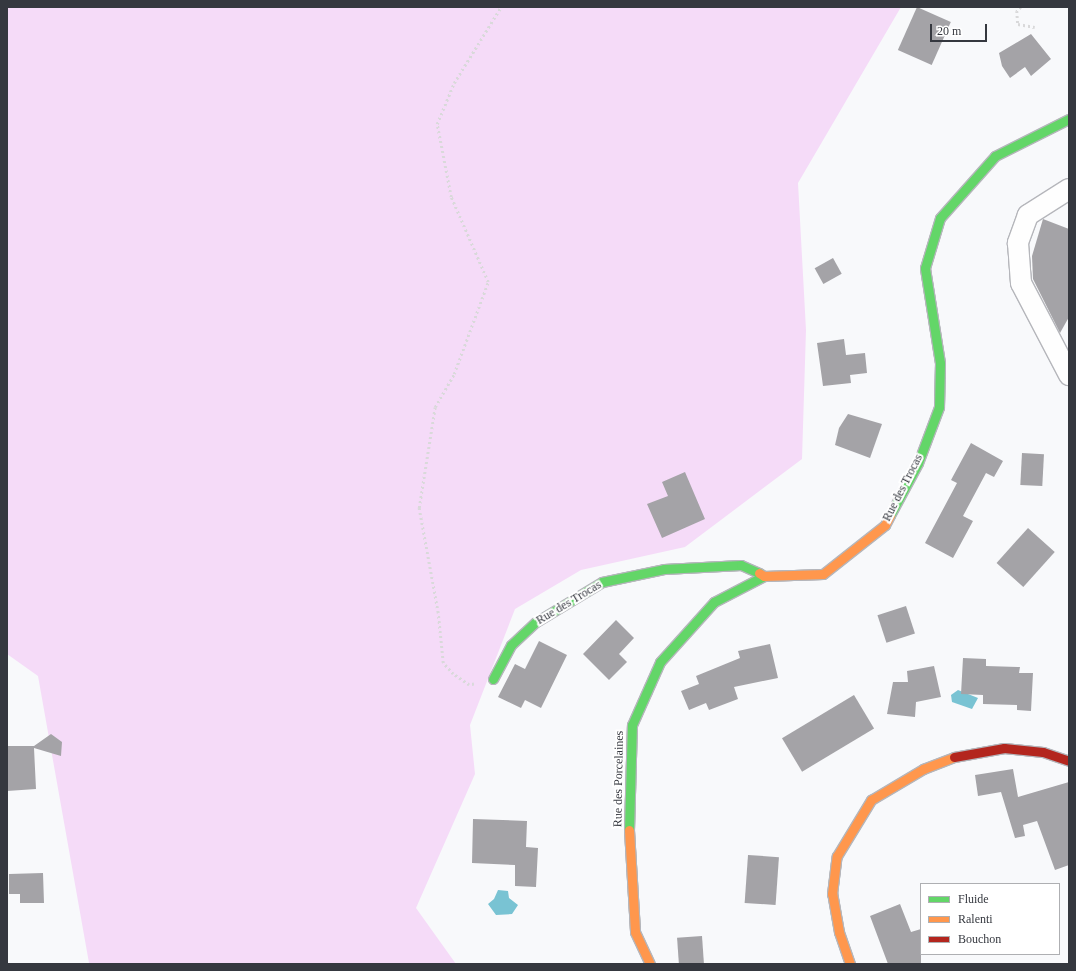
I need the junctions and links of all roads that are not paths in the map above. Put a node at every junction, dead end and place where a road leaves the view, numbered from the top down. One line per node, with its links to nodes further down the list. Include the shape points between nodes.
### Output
1 (1069, 119): 4 (street, Rue des Trocas, via 995,156 940,218 924,268 940,363 939,407 918,463 885,525 823,574)
2 (1069, 189): 3 (street, via 1028,215 1018,243 1022,283)
3 (1069, 375)
4 (764, 576): 5 (street, Rue des Trocas, via 741,565 733,565 664,569 602,582 536,622 511,645); 7 (street, Rue des Porcelaines, via 714,602 660,662 632,725 628,810 635,932)
5 (493, 679)
6 (1069, 761): 8 (street, via 1043,752 1004,748 960,755 923,769 871,800 837,856 832,894 839,932)
7 (650, 964)
8 (850, 964)

